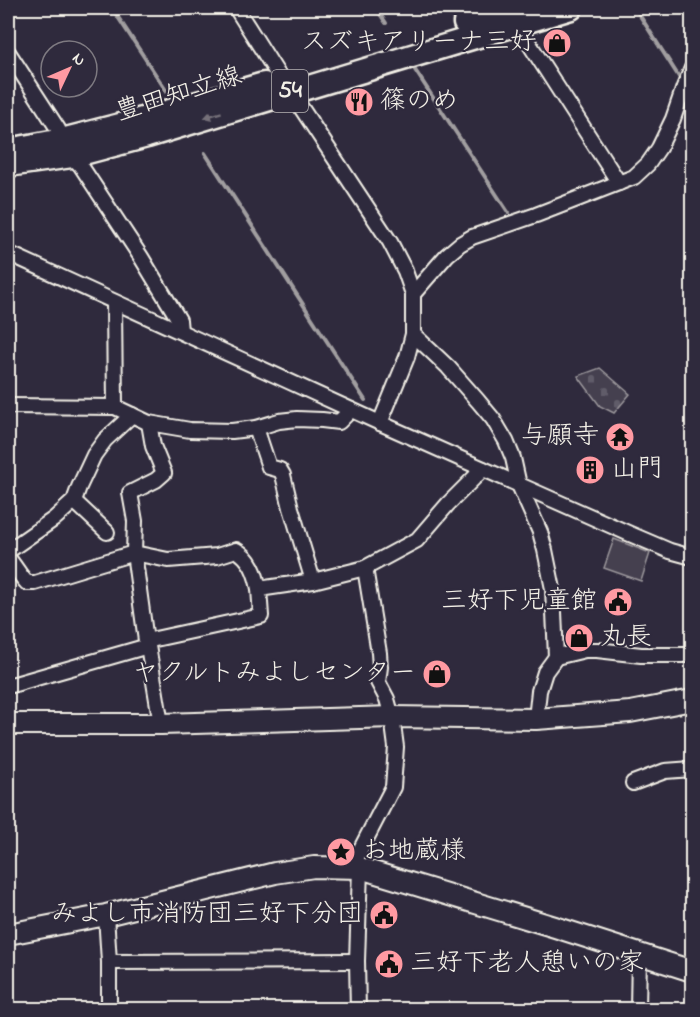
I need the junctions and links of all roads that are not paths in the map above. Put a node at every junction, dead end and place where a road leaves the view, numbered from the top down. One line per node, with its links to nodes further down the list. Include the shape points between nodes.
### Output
1 (236, 8): 6 (street)
2 (571, 8): 3 (main road, 豊田知立線 / 54)
3 (512, 12): 6 (main road, 豊田知立線 / 54); 10 (street)
4 (8, 52): 7 (street)
5 (693, 69): 10 (street, via 659,148 634,177)
6 (285, 86): 7 (main road, 豊田知立線 / 54); 12 (street, via 390,242)
7 (67, 148): 8 (main road, 豊田知立線 / 54); 9 (main road, 豊田知立線 / 54); 14 (street, via 141,257 179,320)
8 (8, 150)
9 (8, 165)
10 (618, 183): 12 (street, via 466,240 447,255)
11 (8, 254): 13 (street)
12 (413, 294): 15 (street)
13 (114, 302): 14 (street); 17 (street)
14 (180, 331): 18 (street)
15 (413, 334): 21 (street); 24 (street, via 493,419 513,458)
16 (8, 406): 17 (street)
17 (115, 407): 19 (street)
18 (351, 410): 21 (street); 22 (street, via 339,422 297,419)
19 (132, 415): 20 (street); 25 (street, via 94,455)
20 (149, 423): 22 (street, via 190,430); 28 (street, via 164,473 130,493 135,521)
21 (380, 423): 23 (street)
22 (255, 428): 32 (street, via 269,467 283,475)
23 (483, 469): 24 (street); 31 (street, via 417,540)
24 (519, 484): 29 (street, via 670,551); 36 (street, via 545,550 553,589)
25 (74, 501): 26 (street); 27 (street)
26 (107, 532)
27 (8, 551)
28 (134, 553): 30 (street, via 34,583 27,583); 33 (street, via 168,560 217,556 236,550 251,565); 34 (street)
29 (693, 557)
30 (8, 558)
31 (365, 568): 32 (street); 39 (street, via 379,653 378,682)
32 (313, 581): 33 (street)
33 (260, 589): 34 (street, via 261,616)
34 (147, 643): 37 (street); 42 (street)
35 (693, 655): 36 (street, via 585,650)
36 (556, 657): 40 (street, via 545,672)
37 (8, 686)
38 (693, 700): 40 (street, via 630,712)
39 (392, 717): 40 (street); 42 (street); 45 (street, via 396,747 393,787)
40 (536, 719)
41 (8, 724): 42 (street)
42 (161, 724)
43 (693, 769): 44 (street, via 665,771)
44 (633, 783)
45 (355, 868): 46 (street, via 314,867 275,873); 48 (street); 49 (street)
46 (106, 915): 47 (street); 50 (street)
47 (8, 934)
48 (639, 954): 51 (street); 54 (street)
49 (357, 961): 50 (street); 53 (street)
50 (109, 962): 52 (street)
51 (693, 971)
52 (109, 1010)
53 (358, 1010)
54 (638, 1010)

